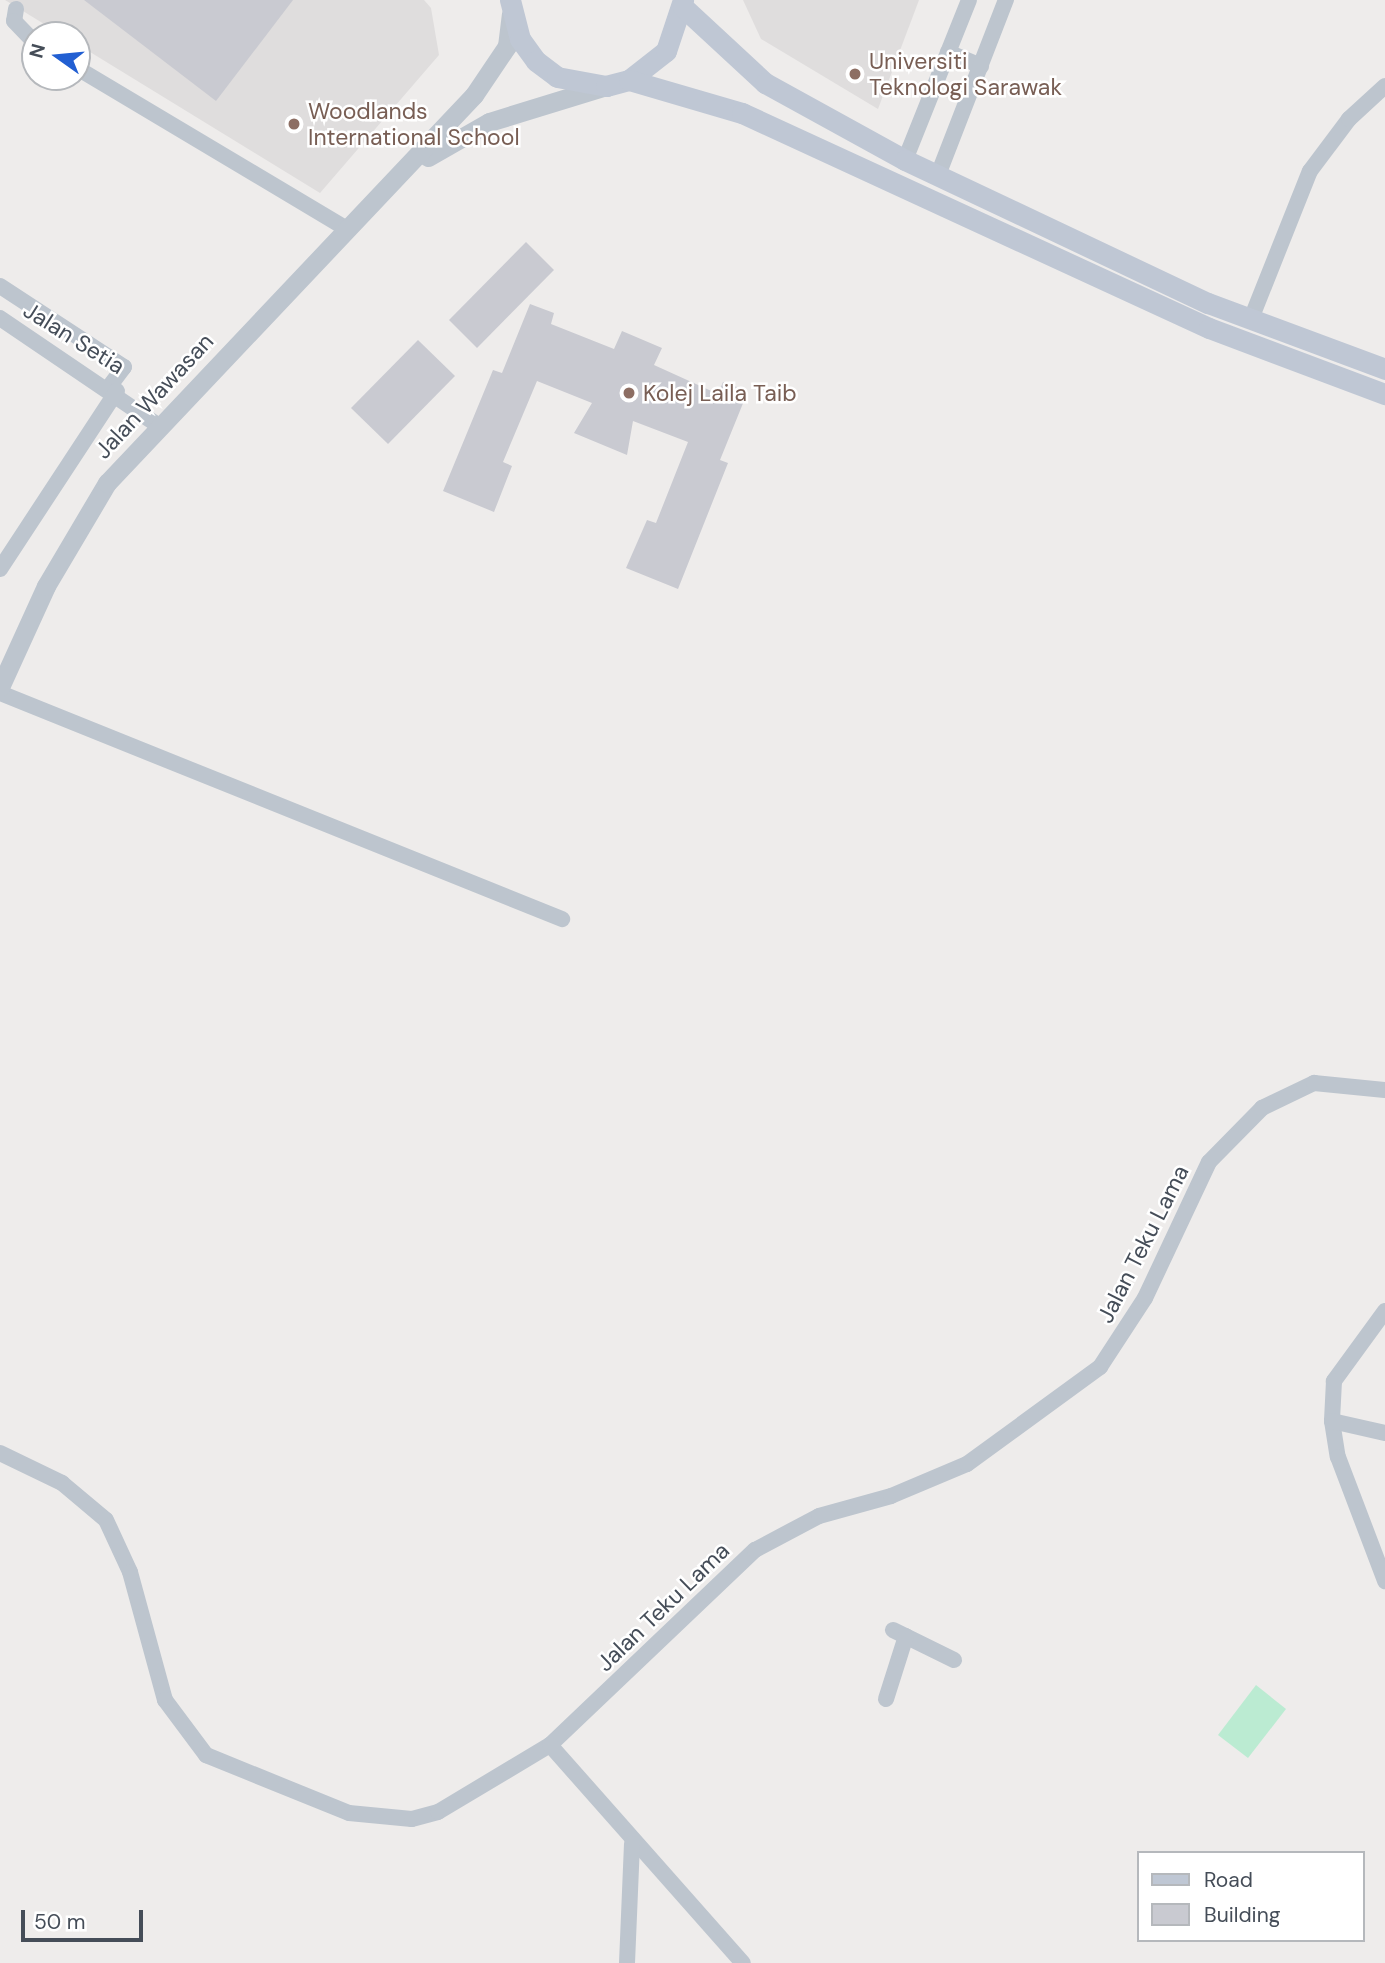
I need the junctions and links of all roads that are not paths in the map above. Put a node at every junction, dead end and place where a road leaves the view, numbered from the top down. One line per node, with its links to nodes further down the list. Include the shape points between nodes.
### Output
1 (969, 0): 7 (street)
2 (1006, 0): 8 (street)
3 (510, 4): 11 (main road, via 536,61 557,77); 15 (street, via 506,46 494,68)
4 (683, 4): 10 (main road, via 666,51); 13 (main road, via 765,83)
5 (16, 9): 6 (street)
6 (21, 31)
7 (948, 52): 8 (street); 13 (street)
8 (981, 66): 14 (street)
9 (91, 76): 16 (street)
10 (629, 80): 11 (main road); 22 (main road, via 743,113 1209,328)
11 (606, 86): 15 (street, via 489,122)
12 (1385, 86): 19 (street, via 1342,128 1310,172)
13 (905, 160): 14 (main road)
14 (938, 175): 19 (main road)
15 (399, 177): 16 (street, Jalan Wawasan)
16 (348, 229): 23 (street, Jalan Wawasan)
17 (0, 286): 21 (street, via 124,367)
18 (0, 318): 21 (street, Jalan Setia)
19 (1251, 319): 20 (main road)
20 (1385, 369)
21 (113, 389): 23 (street, Jalan Setia); 24 (street)
22 (1385, 394)
23 (156, 424): 25 (street, Jalan Wawasan, via 72,536)
24 (0, 569)
25 (0, 687)
26 (0, 693): 27 (street)
27 (562, 919)
28 (1385, 1090): 36 (street, Jalan Teku Lama, via 1314,1083 1252,1117 1209,1162 1145,1298 1100,1367 967,1464 891,1496 819,1516 755,1550)
29 (1385, 1311): 30 (street, via 1335,1381)
30 (1332, 1421): 31 (street); 33 (street, via 1338,1457)
31 (1385, 1433)
32 (0, 1453): 36 (street, Jalan Teku Lama, via 62,1483 106,1520 130,1572 165,1700 183,1731 231,1770 349,1813 412,1819 465,1800)
33 (1385, 1581)
34 (954, 1660): 35 (street, via 899,1633)
35 (886, 1699)
36 (550, 1745): 37 (street)
37 (632, 1844): 38 (street); 39 (street)
38 (627, 1963)
39 (743, 1963)

